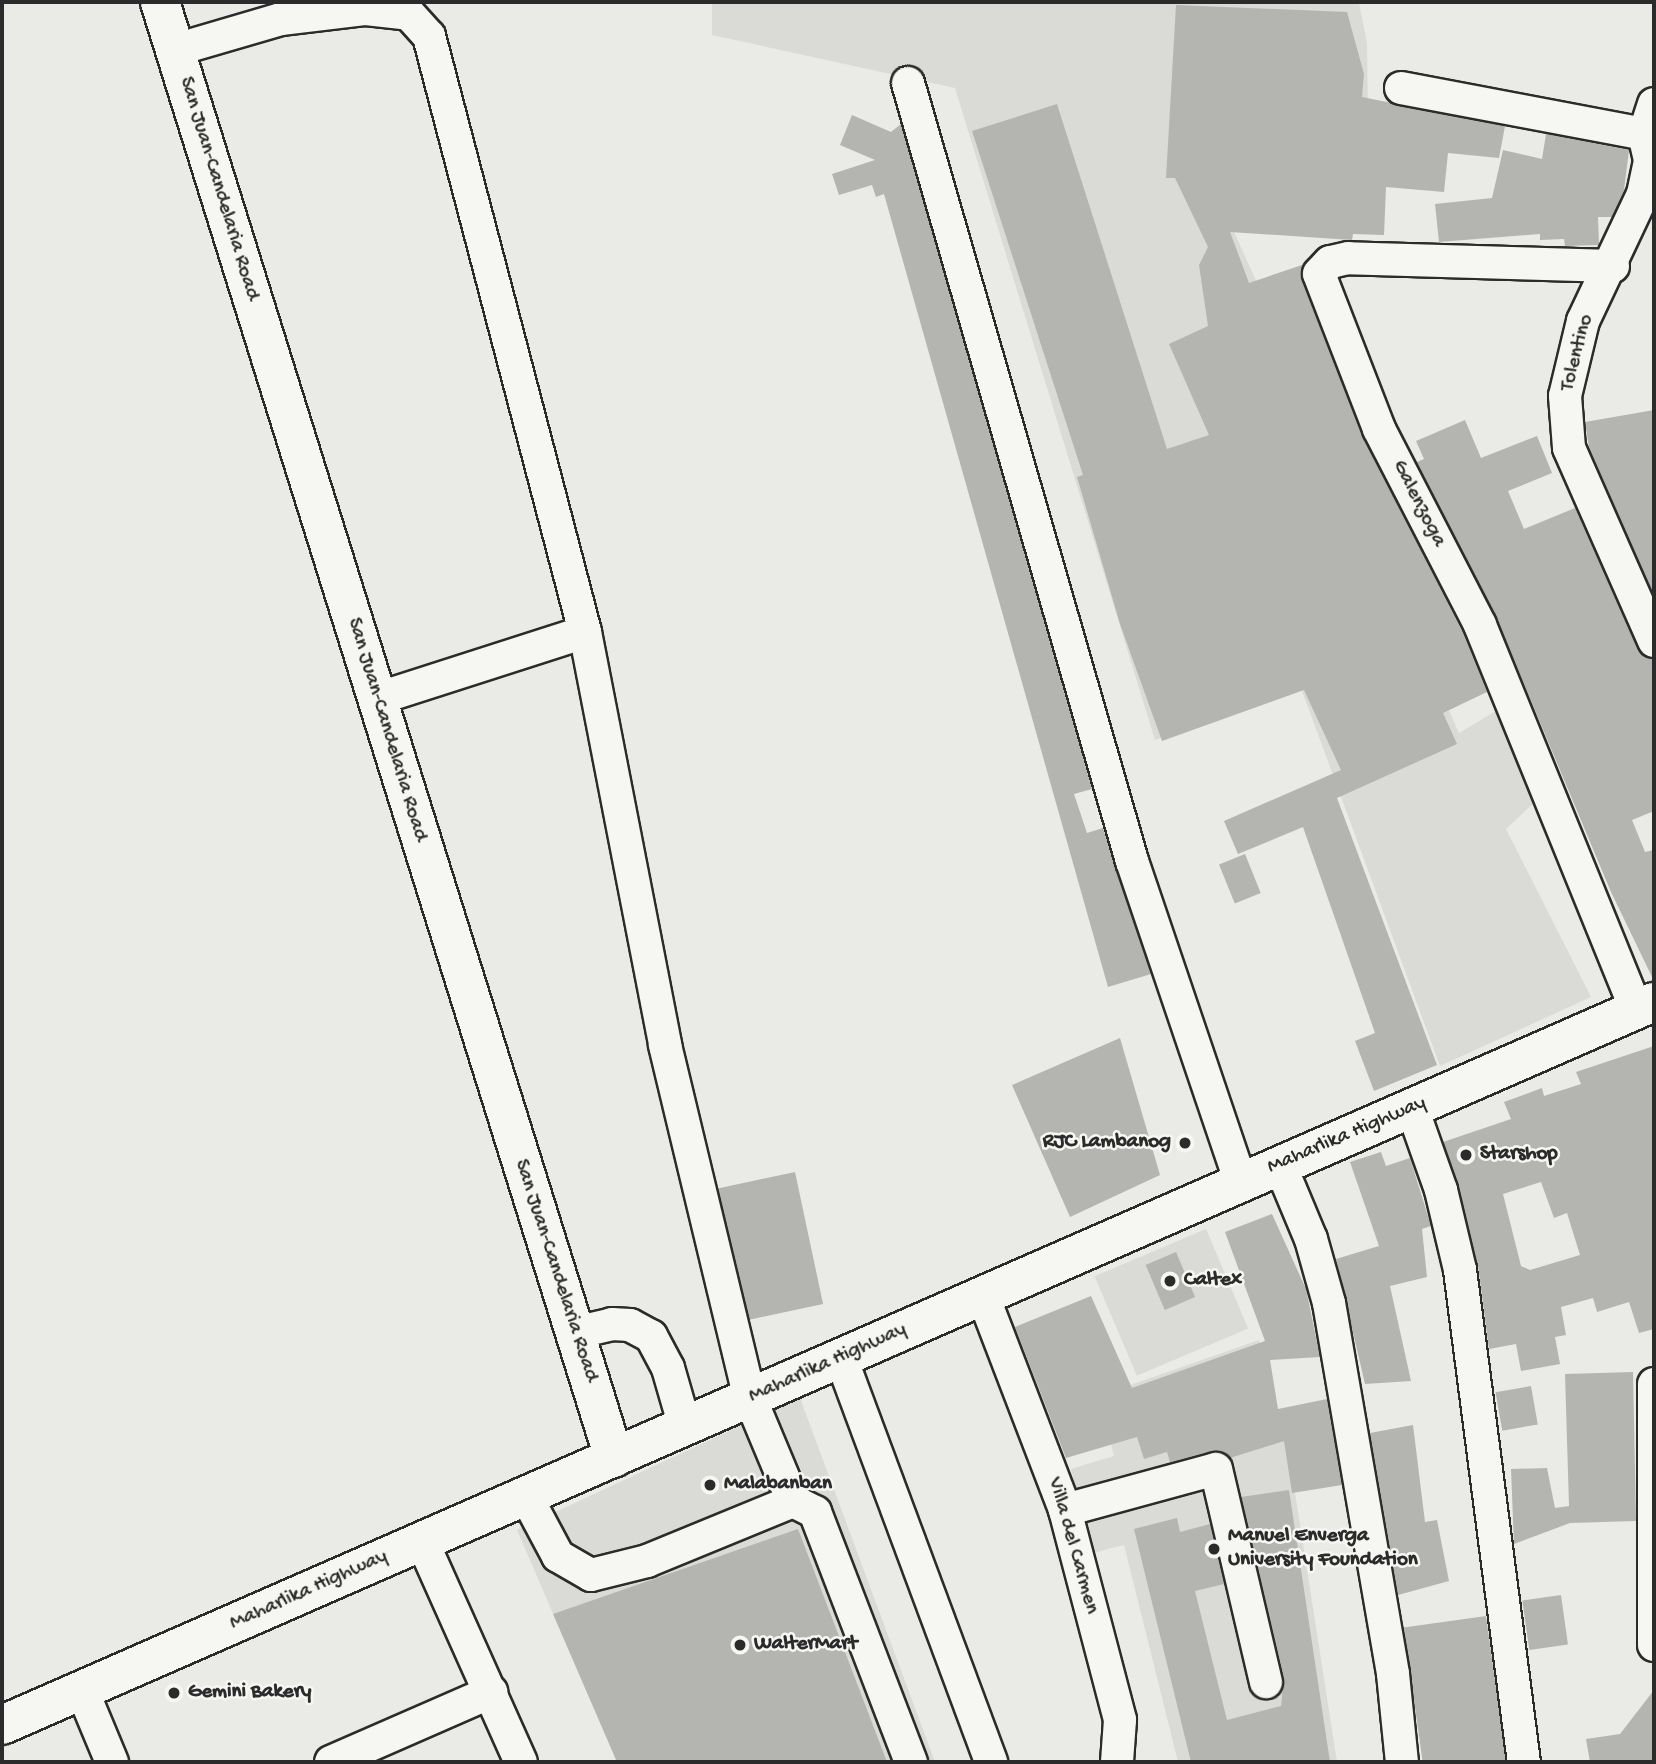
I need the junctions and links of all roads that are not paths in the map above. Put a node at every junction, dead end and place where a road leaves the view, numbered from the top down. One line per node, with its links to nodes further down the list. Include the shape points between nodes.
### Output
1 (160, 2): 2 (main road, San Juan-Candelaria Road)
2 (175, 50): 8 (street, via 281,19 338,11 409,14 429,36); 10 (main road, San Juan-Candelaria Road)
3 (908, 83): 14 (street, via 1132,861)
4 (1401, 88): 6 (street)
5 (1654, 104): 6 (street, Tolentino)
6 (1644, 134): 7 (street, Tolentino, via 1650,160 1643,194)
7 (1613, 266): 9 (street, Tolentino, via 1583,321 1565,396 1569,448); 11 (street, Galenzoga, via 1348,258 1331,261 1319,274 1379,429 1480,625)
8 (585, 632): 10 (street); 19 (street, via 664,1045)
9 (1654, 641)
10 (376, 699): 16 (main road, San Juan-Candelaria Road)
11 (1645, 1006): 12 (main road, Maharlika Highway)
12 (1412, 1108): 13 (main road, Maharlika Highway); 38 (street, via 1441,1190 1460,1270)
13 (1280, 1165): 14 (main road, Maharlika Highway); 37 (street, via 1311,1239 1329,1303 1394,1674)
14 (1241, 1183): 15 (main road, Maharlika Highway)
15 (983, 1296): 17 (main road, Maharlika Highway); 24 (street, Villa del Carmen)
16 (574, 1333): 20 (street, via 612,1324 651,1336 668,1368); 21 (main road, San Juan-Candelaria Road)
17 (841, 1358): 19 (main road, Maharlika Highway); 35 (street)
18 (1654, 1384): 26 (street)
19 (750, 1398): 20 (main road, Maharlika Highway); 23 (street)
20 (685, 1427): 21 (main road, Maharlika Highway)
21 (614, 1458): 22 (main road, Maharlika Highway)
22 (526, 1496): 23 (street, via 558,1556 592,1575 647,1561); 25 (main road, Maharlika Highway)
23 (793, 1501): 34 (street, via 815,1512)
24 (1065, 1510): 27 (street, via 1216,1469); 36 (street, Villa del Carmen, via 1120,1720)
25 (422, 1541): 28 (main road, Maharlika Highway); 29 (street)
26 (1654, 1645)
27 (1266, 1682)
28 (82, 1690): 30 (main road, Maharlika Highway); 31 (street)
29 (491, 1692): 32 (street); 33 (street)
30 (2, 1725)
31 (113, 1762)
32 (331, 1762)
33 (521, 1762)
34 (911, 1762)
35 (990, 1762)
36 (1118, 1762)
37 (1402, 1762)
38 (1524, 1762)

